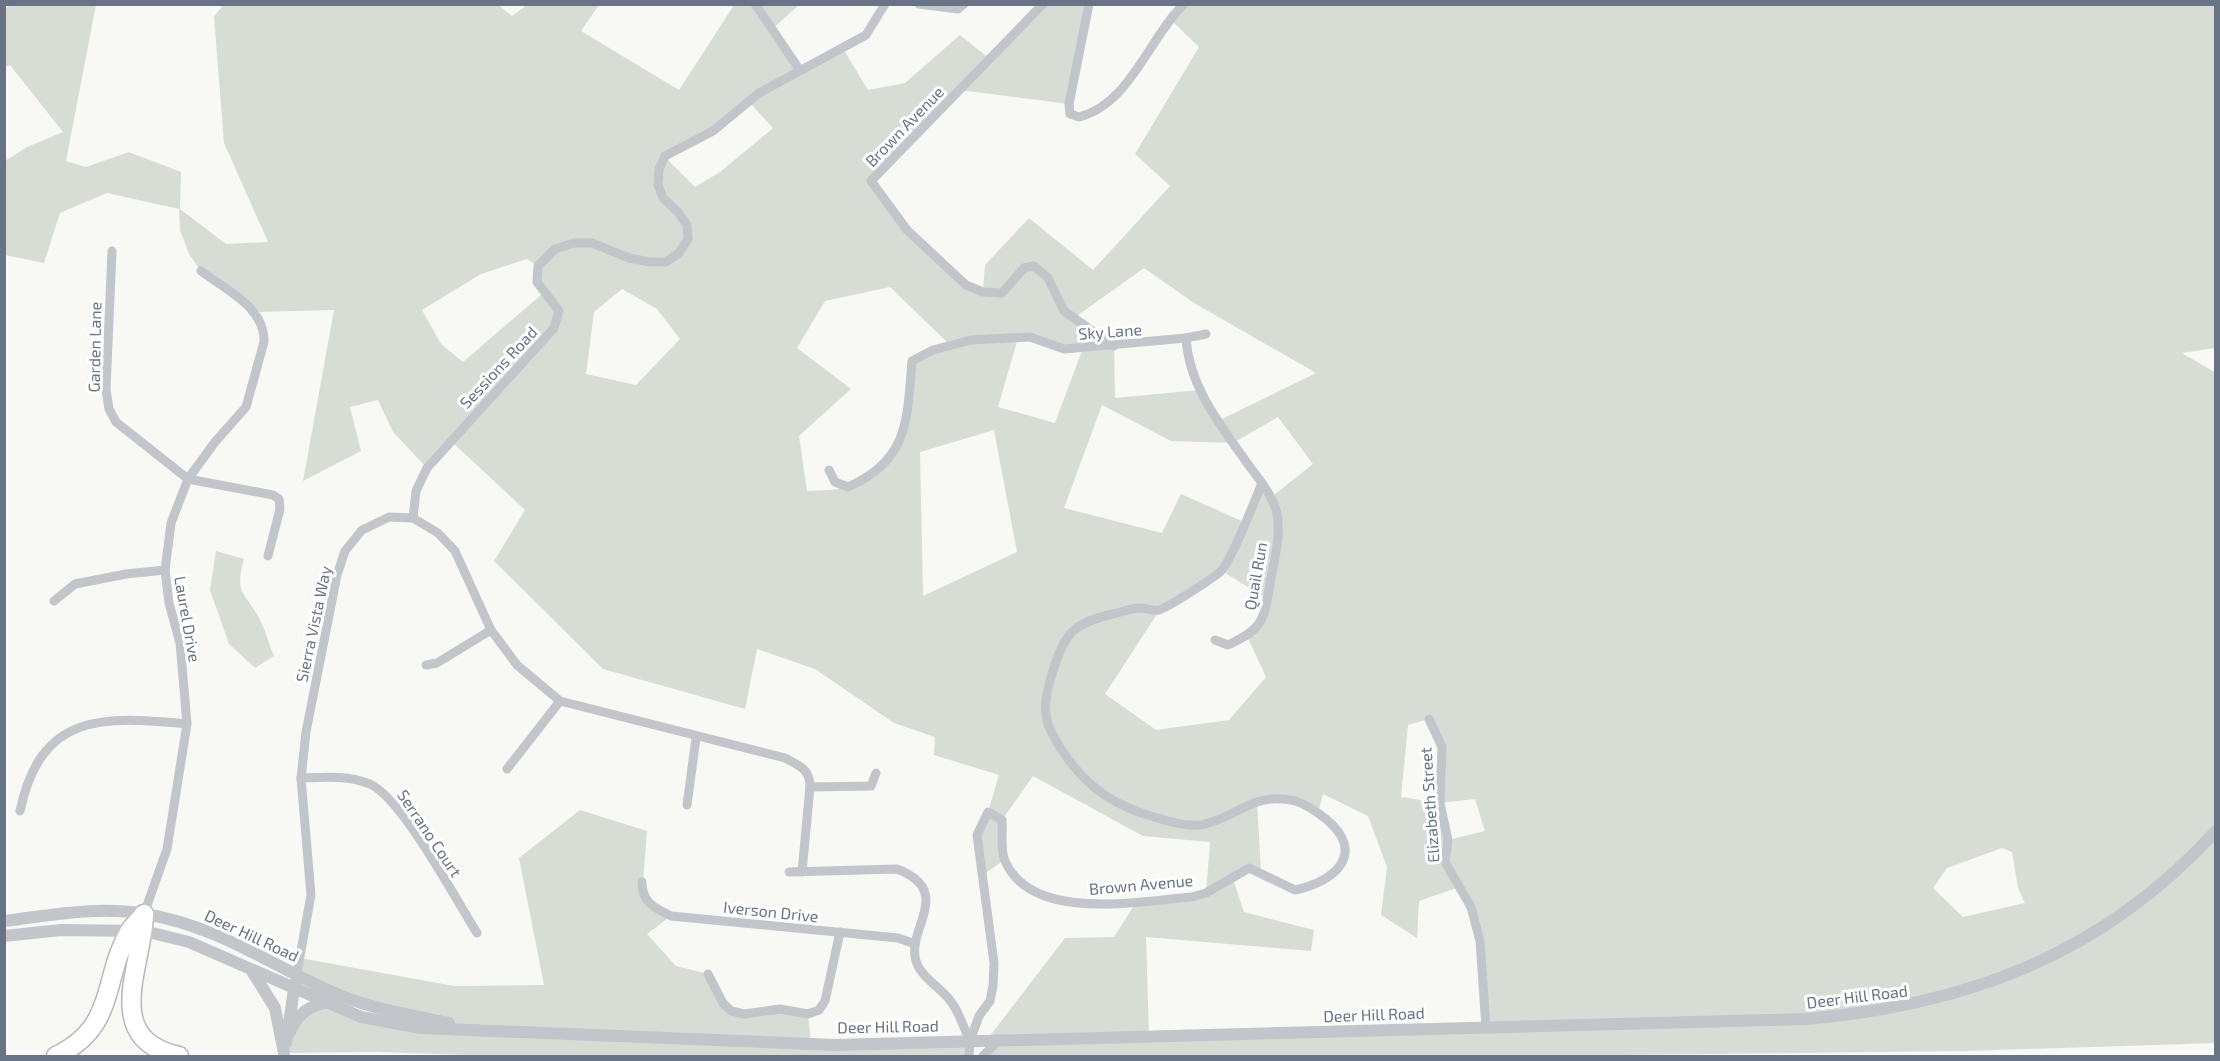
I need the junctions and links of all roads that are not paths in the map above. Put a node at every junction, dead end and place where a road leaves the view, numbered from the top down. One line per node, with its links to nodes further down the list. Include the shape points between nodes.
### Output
1 (755, 4): 8 (street)
2 (885, 4): 8 (street, via 866,35)
3 (919, 4): 4 (street, via 958,9)
4 (964, 4)
5 (1044, 4): 13 (street, Brown Avenue, via 871,181 907,230 966,285 983,292 1002,293 1024,268 1034,266 1048,278 1064,311)
6 (1089, 4): 7 (street, via 1069,104 1070,114 1079,117 1094,112 1120,91 1161,30)
7 (1184, 4)
8 (800, 69): 17 (street, Sessions Road, via 759,93 713,131 665,156 658,169 658,185 663,198 687,225 688,239 679,253 666,262 650,261 629,258 592,243 574,243 555,249 538,266 537,282 559,311 554,328 427,468 416,491)
9 (112, 252): 15 (street, Garden Lane, via 106,390 109,409 116,422)
10 (201, 271): 15 (street, Laurel Drive, via 257,312 264,342 246,407)
11 (1206, 334): 12 (street, Sky Lane)
12 (1186, 338): 13 (street, Sky Lane); 16 (street, via 1192,375 1209,409)
13 (1114, 346): 14 (street, Sky Lane, via 1064,349 1030,337 972,340 933,350 912,361 909,396 893,455 879,471 848,487 835,482)
14 (829, 470)
15 (188, 479): 18 (street, via 279,499); 19 (street, Laurel Drive, via 171,523)
16 (1262, 483): 22 (street, Quail Run, via 1277,514 1276,549 1263,620 1247,636 1228,645); 52 (street, Brown Avenue, via 1222,571 1159,611 1138,608 1090,620 1067,635 1045,697 1047,720 1080,776 1106,798 1175,824 1204,825 1257,800 1298,802 1338,829 1345,840 1343,861 1323,882 1295,890 1245,868 1206,893 1192,897 1081,905 1054,899 1018,879 1004,860 1002,820 988,812 977,835 994,963 993,986 990,1001)
17 (413, 518): 21 (street, via 438,533 455,551); 30 (street, Sierra Vista Way, via 389,517 362,530 345,551 306,732)
18 (268, 556)
19 (165, 570): 20 (street, via 75,584); 26 (street, Laurel Drive, via 180,643)
20 (54, 601)
21 (491, 630): 23 (street, via 437,663); 24 (street, via 517,665)
22 (1215, 640)
23 (426, 665)
24 (560, 701): 27 (street); 28 (street)
25 (1429, 719): 49 (street, Elizabeth Street, via 1442,747 1440,803 1448,840 1445,862 1471,907 1480,941)
26 (187, 724): 33 (street, via 125,718 94,722 69,732 34,768); 39 (street, Laurel Drive, via 167,849)
27 (696, 738): 31 (street, via 785,758 804,767 810,776); 32 (street)
28 (507, 769)
29 (876, 772): 31 (street, via 871,786)
30 (301, 778): 40 (street, Serrano Court, via 340,777 368,783 383,792 403,816); 45 (street, Sierra Vista Way, via 311,895)
31 (810, 787): 36 (street)
32 (687, 805)
33 (20, 811)
34 (2216, 831): 49 (street, Deer Hill Road, via 2168,877 2108,923 2030,966 1951,996 1861,1015 1805,1019)
35 (789, 872): 36 (street)
36 (802, 872): 43 (street, via 897,869 909,873 924,894 927,908)
37 (642, 882): 41 (street, Iverson Drive, via 642,894 652,907 672,916)
38 (4, 921): 39 (street, Deer Hill Road, via 97,912)
39 (139, 925): 42 (street, Deer Hill Road); 44 (street, Deer Hill Road); 45 (street, Deer Hill Road, via 198,927); 54 (highway, via 98,1018 83,1038); 55 (highway, via 130,990 132,1015 140,1033 150,1043)
40 (477, 933)
41 (840, 933): 43 (street, Iverson Drive, via 898,938); 46 (street, via 825,1000 819,1010 808,1014 780,1008 744,1014 731,1011)
42 (4, 936)
43 (915, 944): 52 (street, via 916,961 953,1004)
44 (249, 968): 47 (street, Deer Hill Road); 53 (street, via 275,1008)
45 (297, 973): 47 (street); 50 (street, Deer Hill Road, via 331,992 363,1002)
46 (708, 974)
47 (293, 988): 48 (street, Deer Hill Road); 53 (street)
48 (324, 1003): 50 (street, Deer Hill Road, via 361,1017 422,1028); 53 (street, via 302,1012)
49 (1486, 1028): 51 (street, Deer Hill Road)
50 (480, 1029): 52 (street, Deer Hill Road, via 835,1045)
51 (999, 1040): 52 (street, Deer Hill Road); 57 (street)
52 (970, 1041): 56 (street, Brown Avenue)
53 (284, 1051)
54 (56, 1056)
55 (178, 1056)
56 (969, 1056)
57 (983, 1056)

